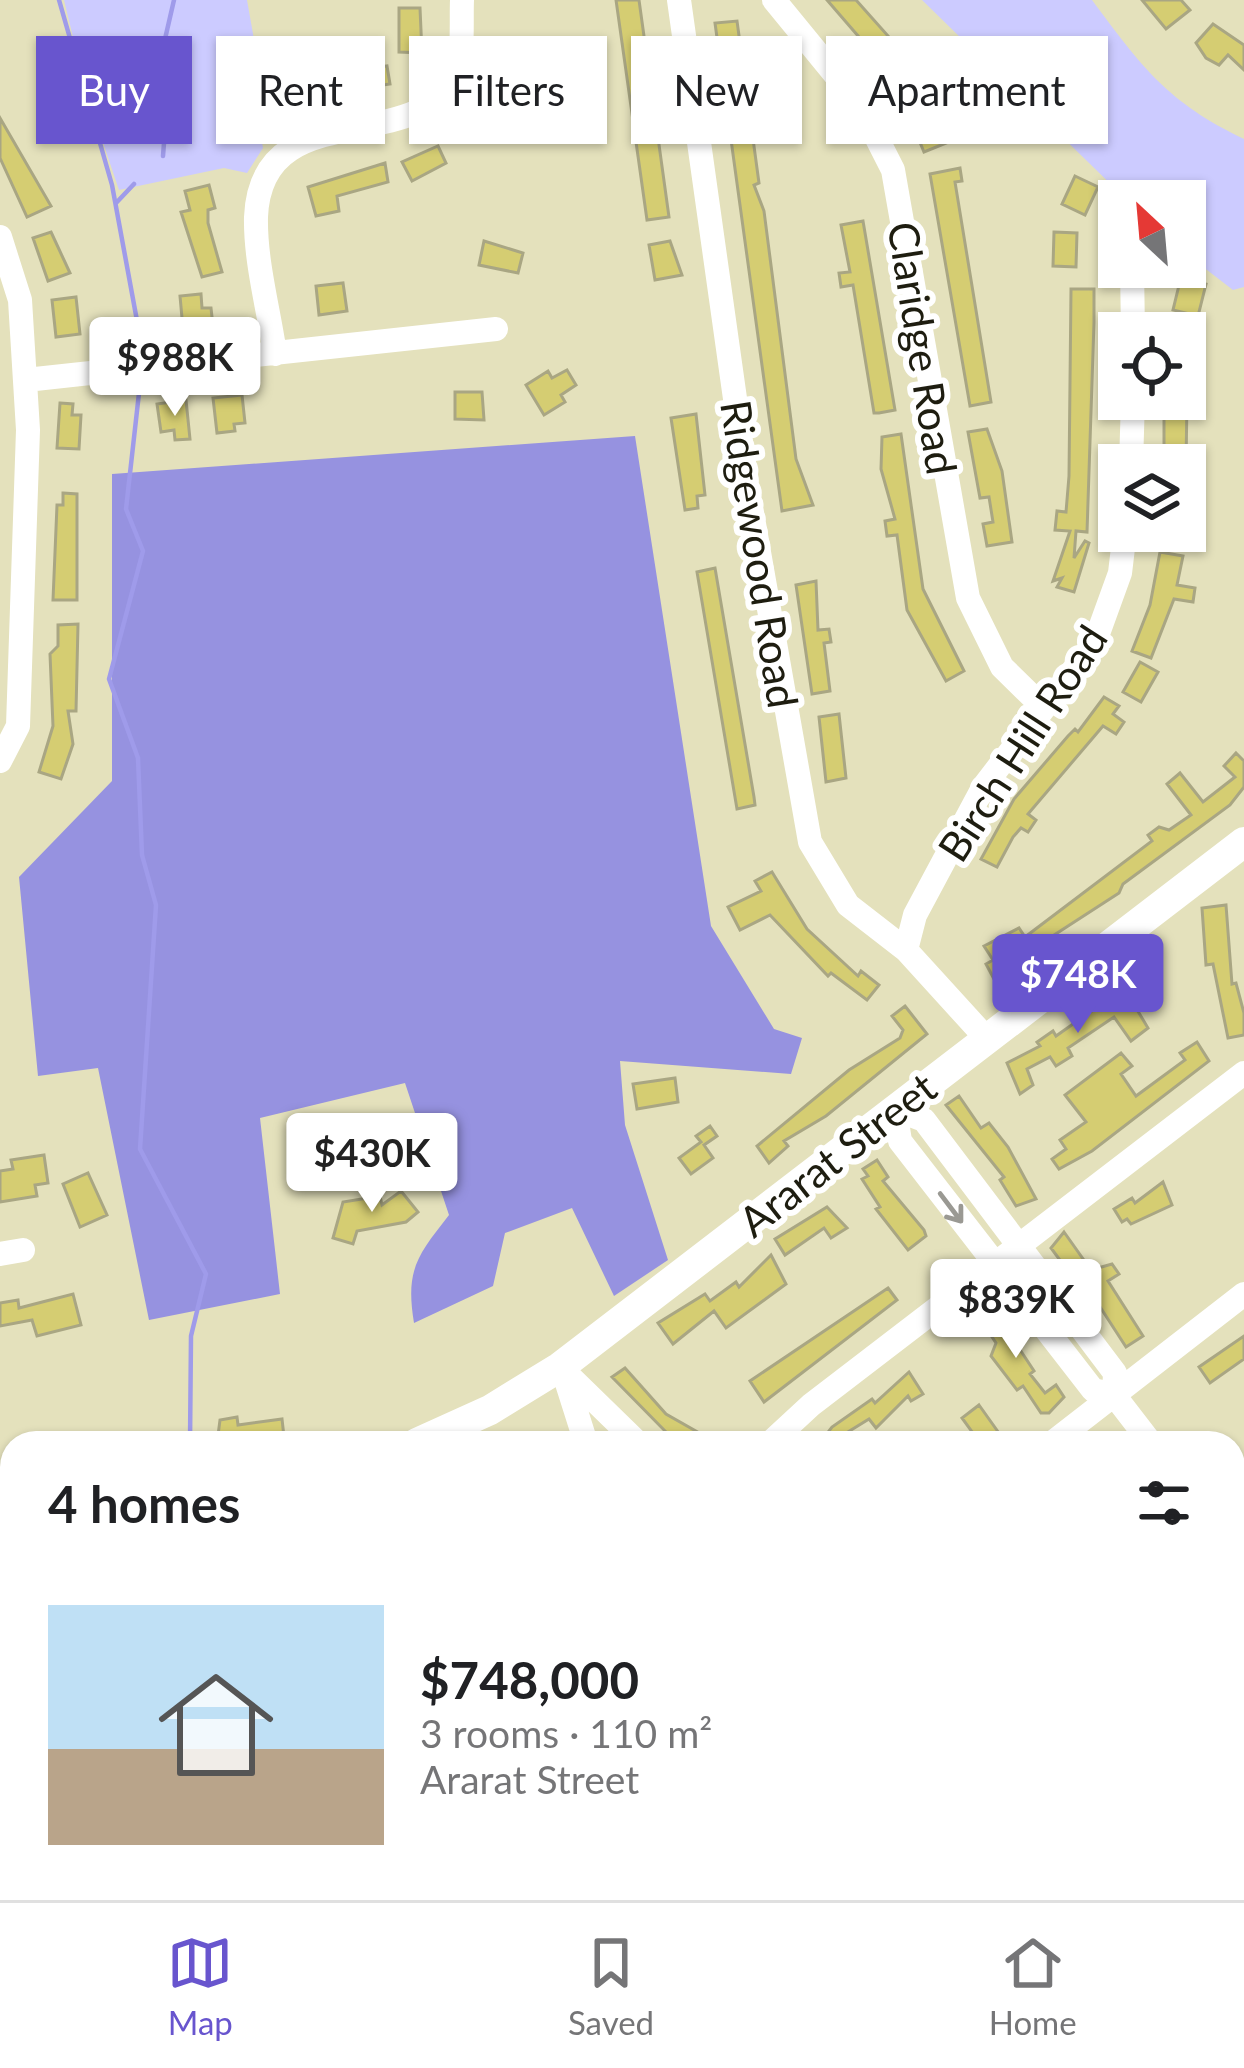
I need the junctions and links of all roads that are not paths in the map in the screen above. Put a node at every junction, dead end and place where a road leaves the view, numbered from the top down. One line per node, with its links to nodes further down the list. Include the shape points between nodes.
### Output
1 (462, 0): 6 (street, via 456,74 440,96 415,115 310,138 267,177 256,216)
2 (679, 0): 12 (street, Ridgewood Road, via 800,807 810,842 848,904)
3 (774, 0): 9 (street, Claridge Road, via 850,90 893,170 968,598 1001,667)
4 (0, 237): 7 (street, via 20,300)
5 (496, 329): 6 (street)
6 (275, 355): 7 (street)
7 (26, 380): 10 (street, via 19,709 14,742)
8 (1122, 552): 9 (street, Birch Hill Road, via 1095,642)
9 (1044, 708): 12 (street, Birch Hill Road, via 975,802 915,914)
10 (0, 761)
11 (1244, 842): 13 (main road, Ararat Street)
12 (906, 950): 13 (street, Ridgewood Road)
13 (987, 1039): 15 (main road, Ararat Street)
14 (1244, 1073): 16 (street)
15 (896, 1108): 16 (street, via 924,1120); 17 (street, one-way to 17, via 900,1141); 19 (main road, Ararat Street)
16 (1018, 1246): 17 (street); 20 (street, via 1115,1373)
17 (994, 1264): 20 (street, via 1093,1390); 24 (street)
18 (1244, 1294): 20 (street)
19 (560, 1367): 21 (main road, Ararat Street); 22 (street); 23 (street)
20 (1114, 1395): 25 (street); 26 (street)
21 (444, 1431)
22 (582, 1431)
23 (626, 1431)
24 (783, 1431)
25 (1068, 1431)
26 (1142, 1431)

